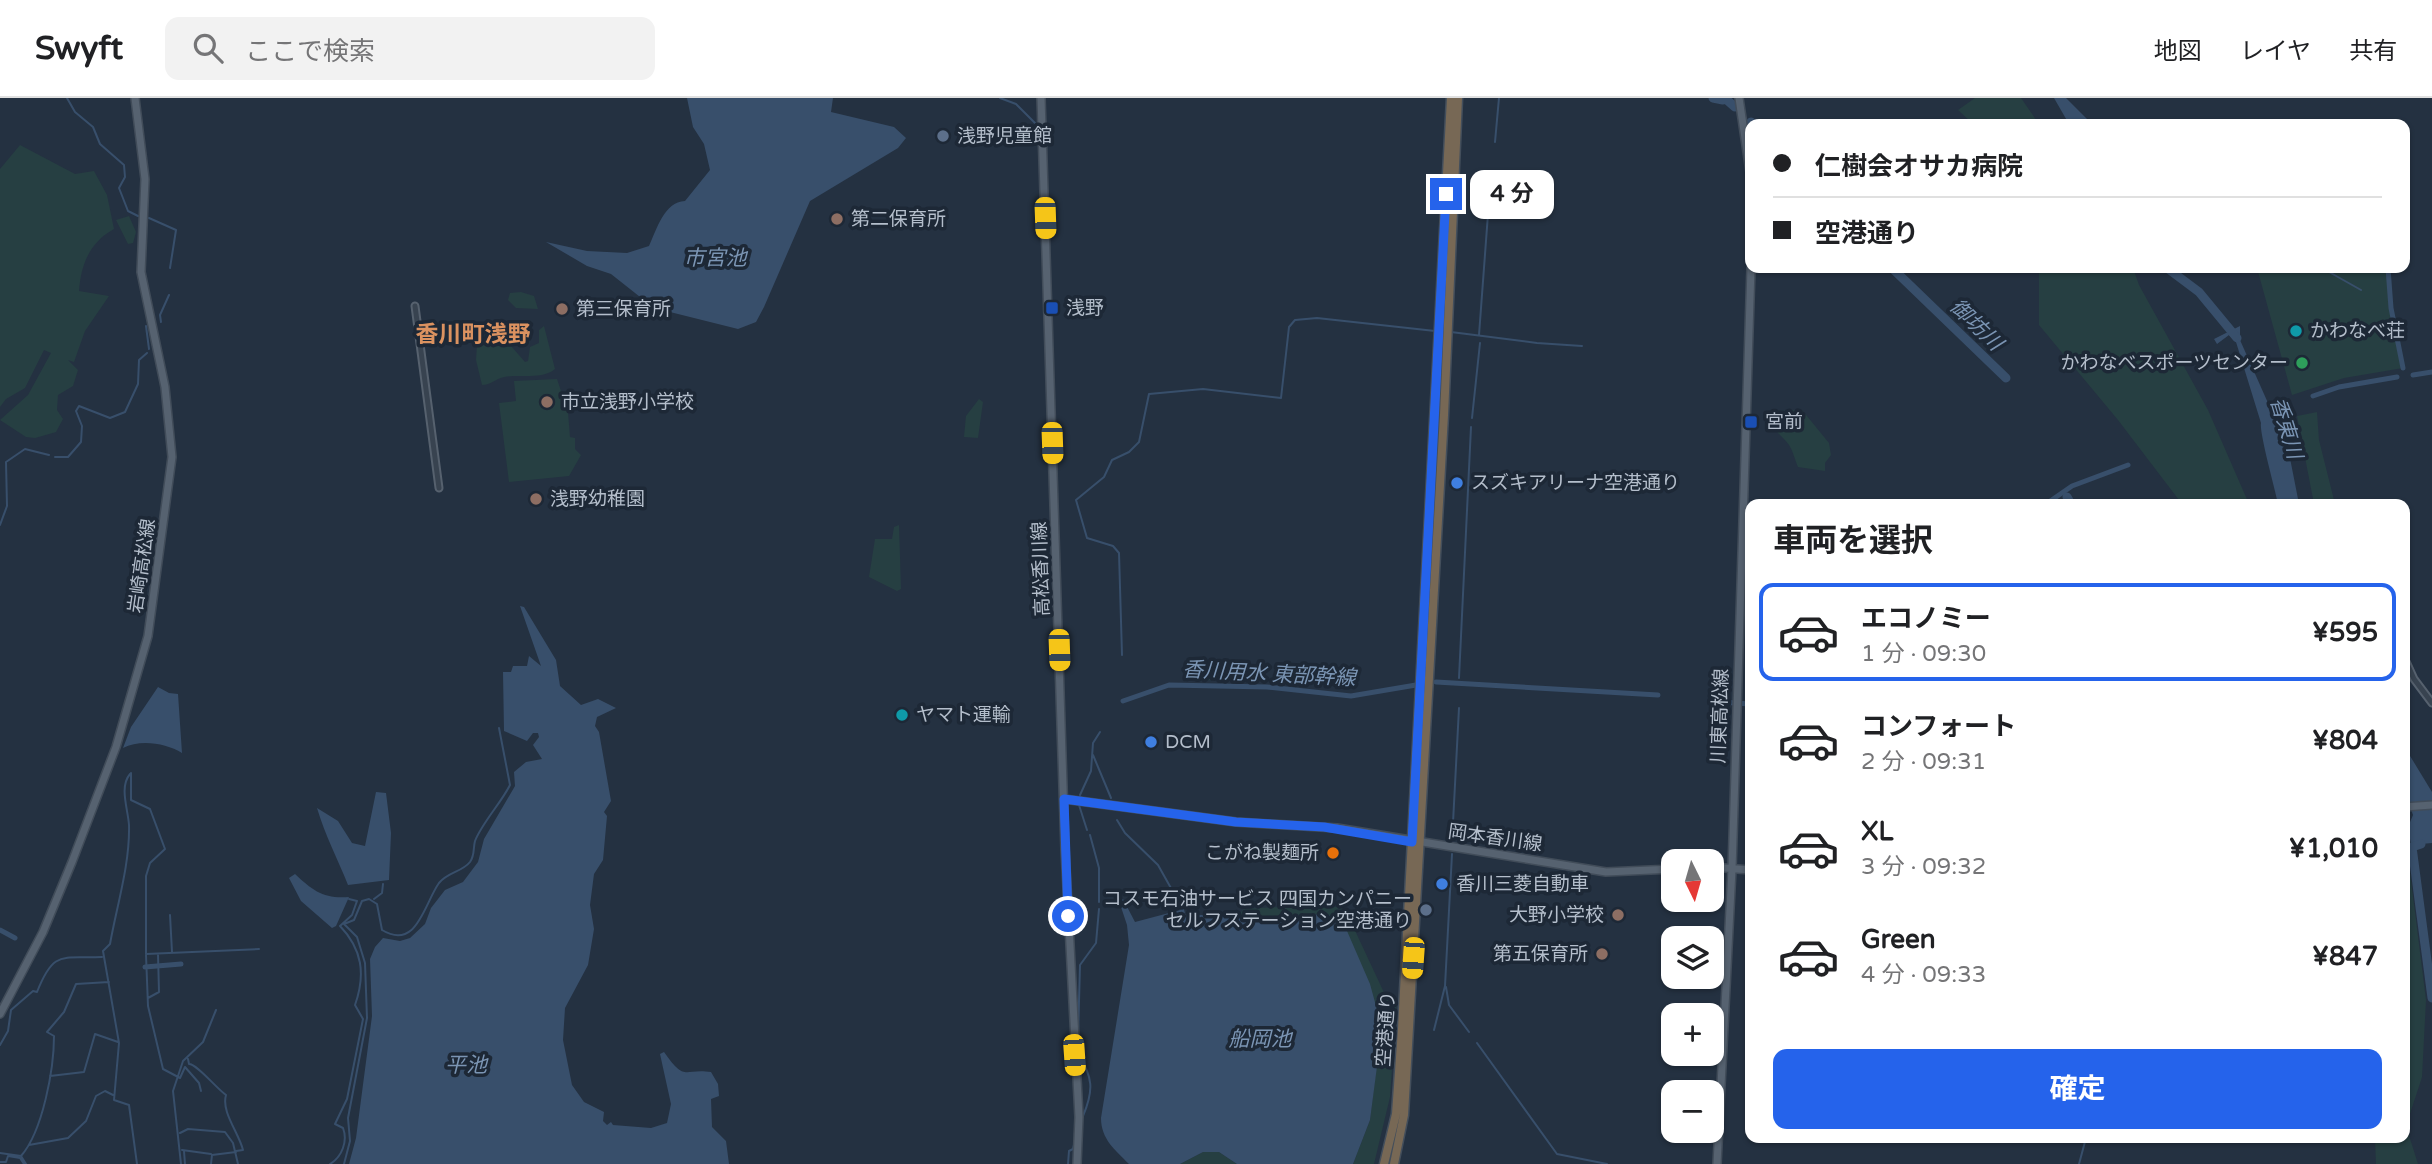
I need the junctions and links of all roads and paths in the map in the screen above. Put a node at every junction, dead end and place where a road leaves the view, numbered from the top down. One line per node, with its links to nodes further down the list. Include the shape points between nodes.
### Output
1 (135, 98): 20 (main road, 岩崎高松線, via 145,179 141,272 165,387 172,457 148,635 116,747 72,862 43,932)
2 (1041, 98): 12 (main road, 高松香川線)
3 (1451, 98): 15 (highway, 空港通り)
4 (1458, 98): 15 (highway, 空港通り)
5 (1738, 98): 6 (main road)
6 (1745, 141)
7 (1751, 273): 17 (main road, 川東高松線)
8 (415, 306): 9 (street)
9 (439, 488)
10 (2410, 670): 11 (street)
11 (2432, 703)
12 (1064, 799): 15 (main road, 岡本香川線, via 1236,822 1324,827); 21 (main road, 高松香川線, via 1079,1116)
13 (2432, 805): 14 (main road)
14 (2410, 807)
15 (1416, 843): 18 (main road, 岡本香川線, via 1606,872); 22 (highway, 空港通り, via 1396,1114); 23 (highway, 空港通り, via 1404,1115)
16 (1724, 868): 17 (main road)
17 (1732, 869): 19 (main road); 24 (main road, 川東高松線)
18 (1661, 870)
19 (1745, 870)
20 (0, 1014)
21 (1077, 1164)
22 (1384, 1164)
23 (1394, 1164)
24 (1717, 1164)

